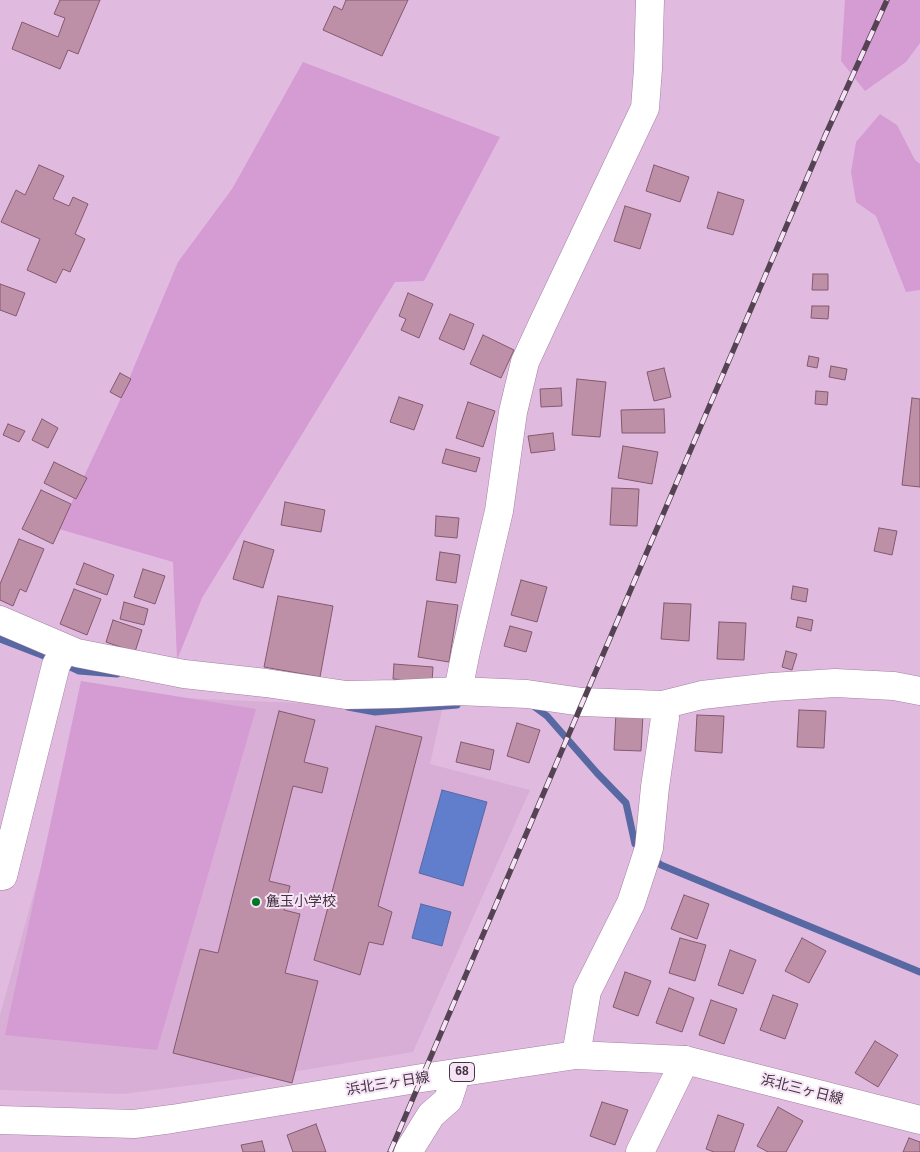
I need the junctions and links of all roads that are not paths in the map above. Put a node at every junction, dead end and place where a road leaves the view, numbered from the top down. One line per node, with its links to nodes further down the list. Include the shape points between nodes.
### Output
1 (650, 0): 4 (street, via 645,108 525,362 513,412 499,511)
2 (0, 620): 3 (street)
3 (61, 656): 4 (street, via 77,654 184,674 346,695); 7 (street)
4 (458, 691): 6 (street)
5 (920, 691): 6 (street, via 835,682 712,694)
6 (662, 705): 8 (street, via 665,718 646,859 631,903 587,991)
7 (1, 880)
8 (576, 1055): 9 (street, 浜北三ヶ日線 / 68); 10 (street, 浜北三ヶ日線 / 68)
9 (685, 1060): 12 (street, 浜北三ヶ日線 / 68); 14 (street)
10 (453, 1074): 11 (street, 浜北三ヶ日線 / 68, via 134,1124); 13 (street, via 448,1100 431,1115)
11 (0, 1120)
12 (920, 1120)
13 (408, 1152)
14 (640, 1152)

